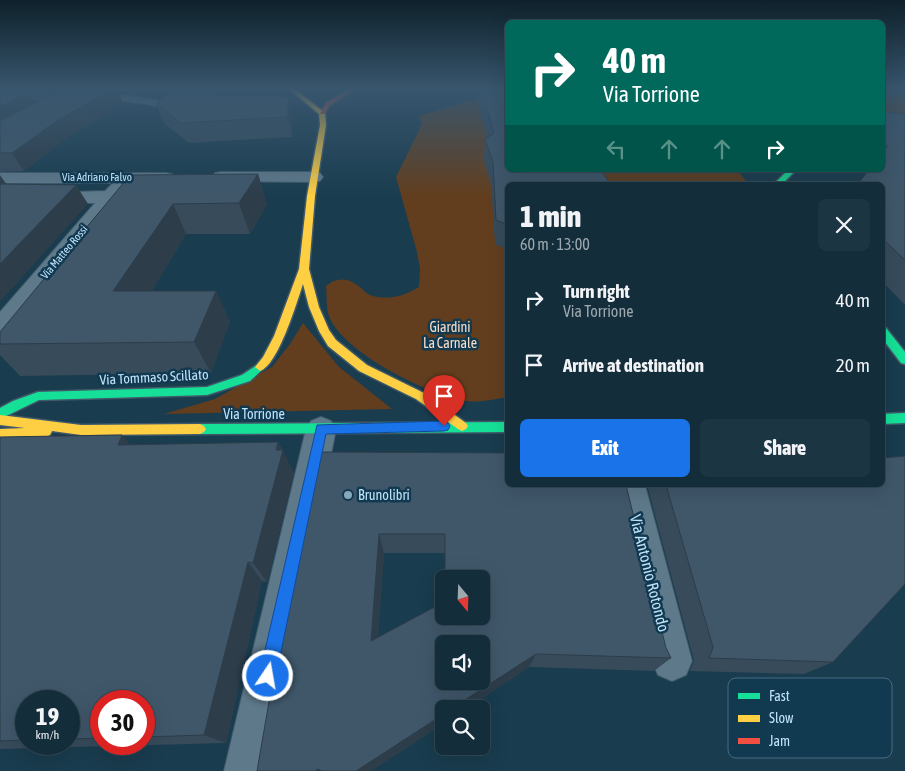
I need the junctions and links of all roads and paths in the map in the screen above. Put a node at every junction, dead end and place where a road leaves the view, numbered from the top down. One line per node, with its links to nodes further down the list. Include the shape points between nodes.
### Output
1 (323, 125): 8 (main road, Via Tommaso Scillato)
2 (789, 172): 7 (main road)
3 (208, 177): 8 (street)
4 (0, 178): 10 (street, Via Adriano Falvo)
5 (150, 178): 6 (street, Via Adriano Falvo); 9 (street, Via Matteo Rossi)
6 (179, 178)
7 (774, 182)
8 (313, 186): 11 (street); 15 (main road, Via Tommaso Scillato)
9 (131, 187): 10 (street, Via Adriano Falvo); 12 (street, Via Matteo Rossi); 13 (street, Via Adriano Falvo); 14 (street, Via Matteo Rossi)
10 (22, 190): 12 (street)
11 (292, 196)
12 (110, 197): 17 (street, Via Matteo Rossi)
13 (164, 197)
14 (91, 252)
15 (304, 269): 19 (main road, Via Tommaso Scillato, via 265,363 246,378 207,391 38,396); 23 (main road, Via Tommaso Scillato, via 319,320 332,343 363,368 420,396)
16 (885, 334): 18 (main road)
17 (5, 339)
18 (905, 360)
19 (0, 414)
20 (905, 418): 21 (main road)
21 (885, 419)
22 (0, 420): 26 (main road)
23 (462, 426): 24 (main road, Via Torrione); 25 (main road, Via Torrione)
24 (505, 427)
25 (321, 429): 26 (main road, Via Torrione); 30 (street)
26 (80, 430): 27 (main road, Via Torrione)
27 (0, 434)
28 (629, 487): 29 (street, Via Antonio Rotondo)
29 (672, 661)
30 (247, 771)

